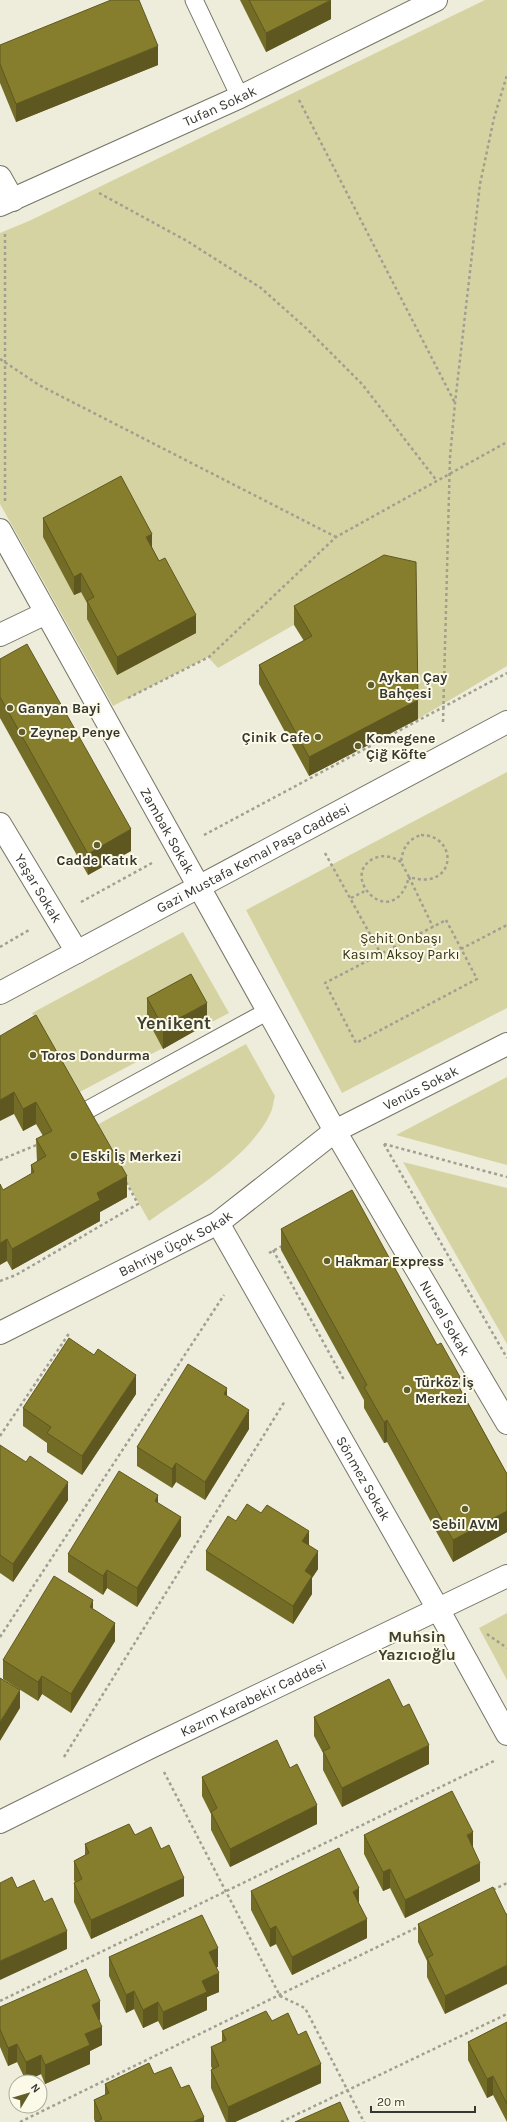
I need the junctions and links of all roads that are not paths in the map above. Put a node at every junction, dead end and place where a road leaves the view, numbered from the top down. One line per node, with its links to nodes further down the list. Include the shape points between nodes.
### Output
1 (194, 0): 3 (lane)
2 (436, 0): 3 (street, Tufan Sokak)
3 (240, 97): 5 (street, Tufan Sokak)
4 (0, 177): 5 (street)
5 (6, 203)
6 (3, 534): 7 (street, Zambak Sokak)
7 (46, 613): 8 (street); 11 (street, Zambak Sokak)
8 (0, 635)
9 (507, 722): 11 (street, Gazi Mustafa Kemal Paşa Caddesi)
10 (0, 824): 12 (street, Yaşar Sokak)
11 (198, 887): 12 (street, Gazi Mustafa Kemal Paşa Caddesi); 14 (street, Zambak Sokak)
12 (77, 952): 13 (street, Gazi Mustafa Kemal Paşa Caddesi)
13 (0, 993)
14 (268, 1011): 16 (lane); 17 (street, Zambak Sokak)
15 (507, 1044): 17 (street, Venüs Sokak)
16 (80, 1114)
17 (335, 1131): 18 (street, Bahriye Üçok Sokak); 20 (street, Nursel Sokak)
18 (218, 1223): 19 (street, Bahriye Üçok Sokak); 22 (street, Sönmez Sokak)
19 (0, 1332)
20 (507, 1423)
21 (507, 1576): 22 (street, Kazım Karabekir Caddesi)
22 (438, 1609): 23 (street, Sönmez Sokak); 24 (street, Kazım Karabekir Caddesi)
23 (507, 1734)
24 (0, 1822)

